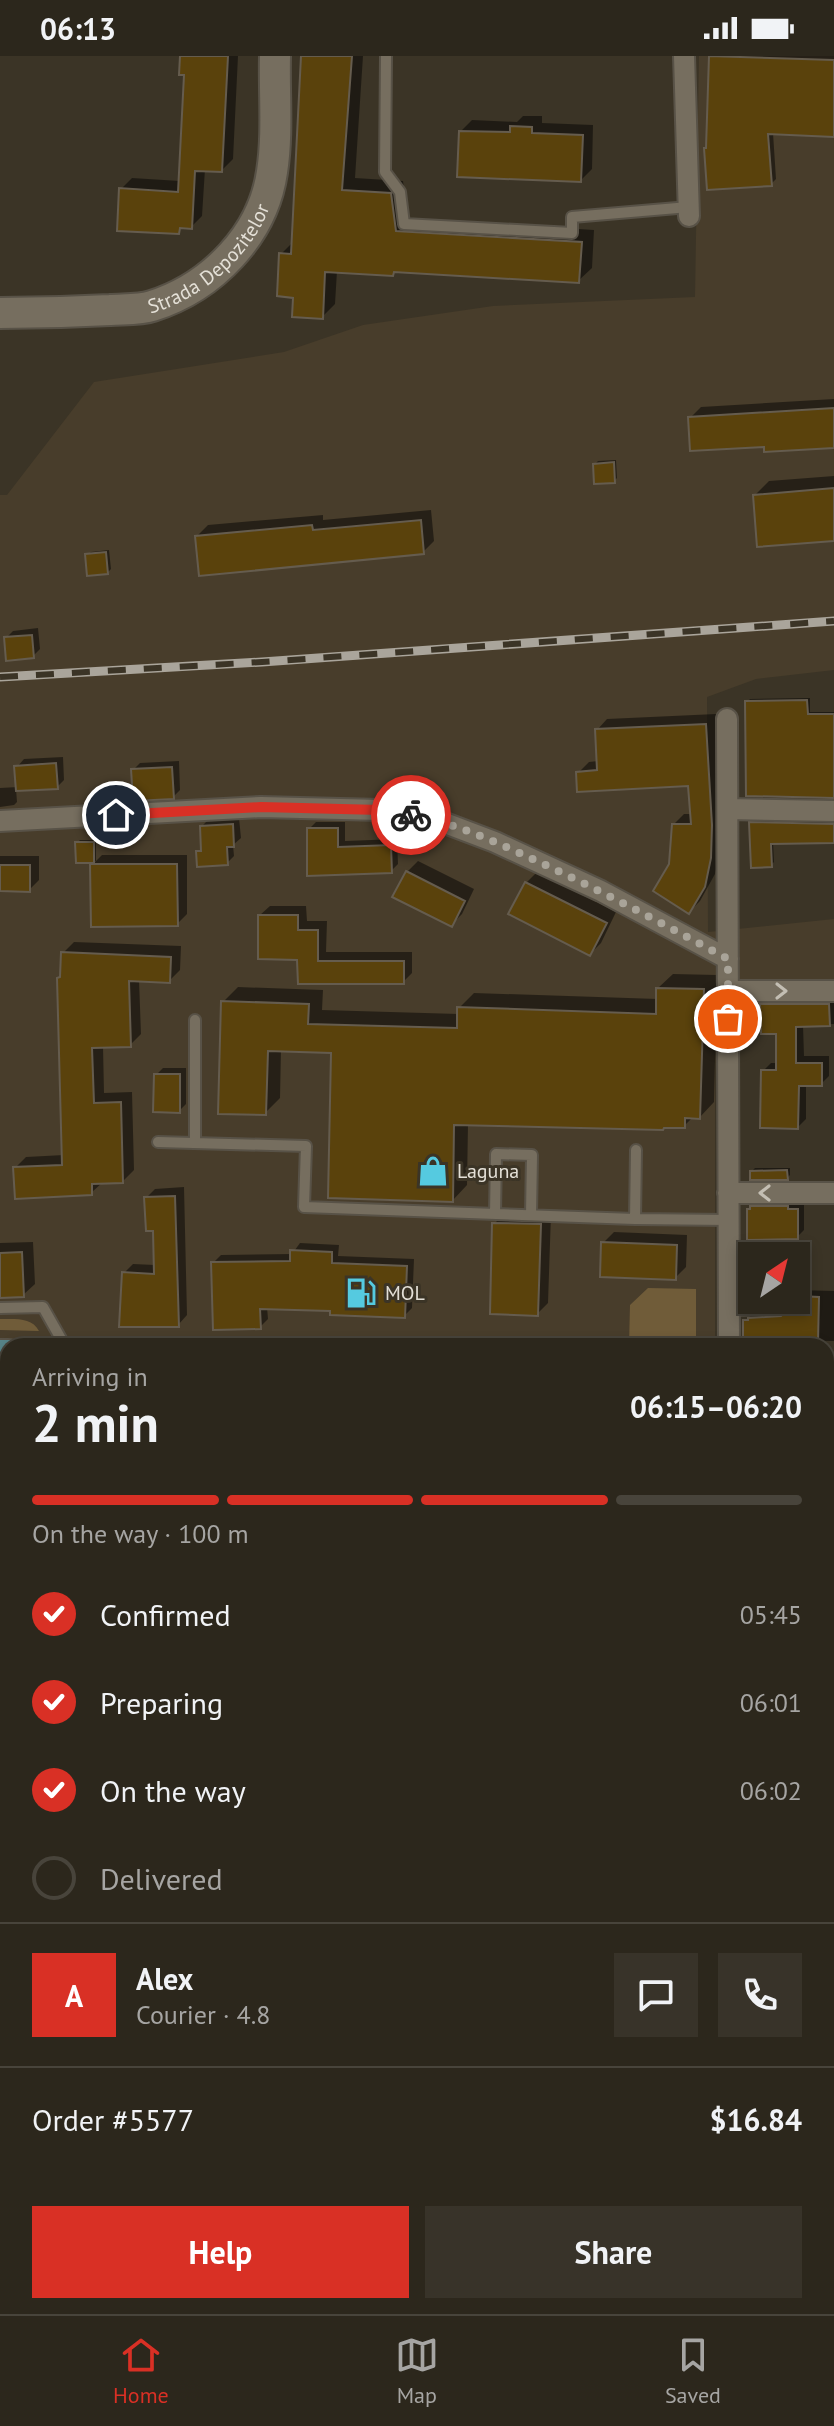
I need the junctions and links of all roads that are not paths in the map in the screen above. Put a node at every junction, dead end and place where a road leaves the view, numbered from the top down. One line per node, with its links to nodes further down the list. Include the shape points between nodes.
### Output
1 (275, 56): 5 (street, Strada Depozitelor, via 272,172 266,198 239,248 216,271 150,307)
2 (386, 56): 4 (lane, via 385,172 400,192 404,224 572,233 572,217)
3 (684, 56): 4 (street)
4 (689, 211)
5 (0, 313)
6 (727, 719): 7 (street)
7 (728, 809): 8 (street); 10 (street)
8 (834, 811)
9 (0, 821): 10 (street, via 261,807 381,810 437,820 601,891)
10 (728, 959): 11 (street)
11 (728, 991): 12 (street, one-way to 12); 17 (street)
12 (834, 991)
13 (195, 1020): 15 (lane)
14 (158, 1142): 15 (lane)
15 (195, 1143): 19 (lane, via 306,1146 304,1207)
16 (636, 1150): 21 (lane)
17 (728, 1193): 18 (street, one-way to 17); 22 (street)
18 (834, 1193)
19 (495, 1214): 20 (lane); 20 (lane, via 496,1154 532,1155)
20 (531, 1215): 21 (lane)
21 (635, 1219): 22 (lane)
22 (729, 1220): 24 (street)
23 (738, 1282): 24 (lane)
24 (729, 1290): 25 (lane); 26 (lane); 29 (street)
25 (738, 1290)
26 (738, 1293)
27 (0, 1308): 28 (lane, via 43,1307)
28 (60, 1338)
29 (729, 1338)

